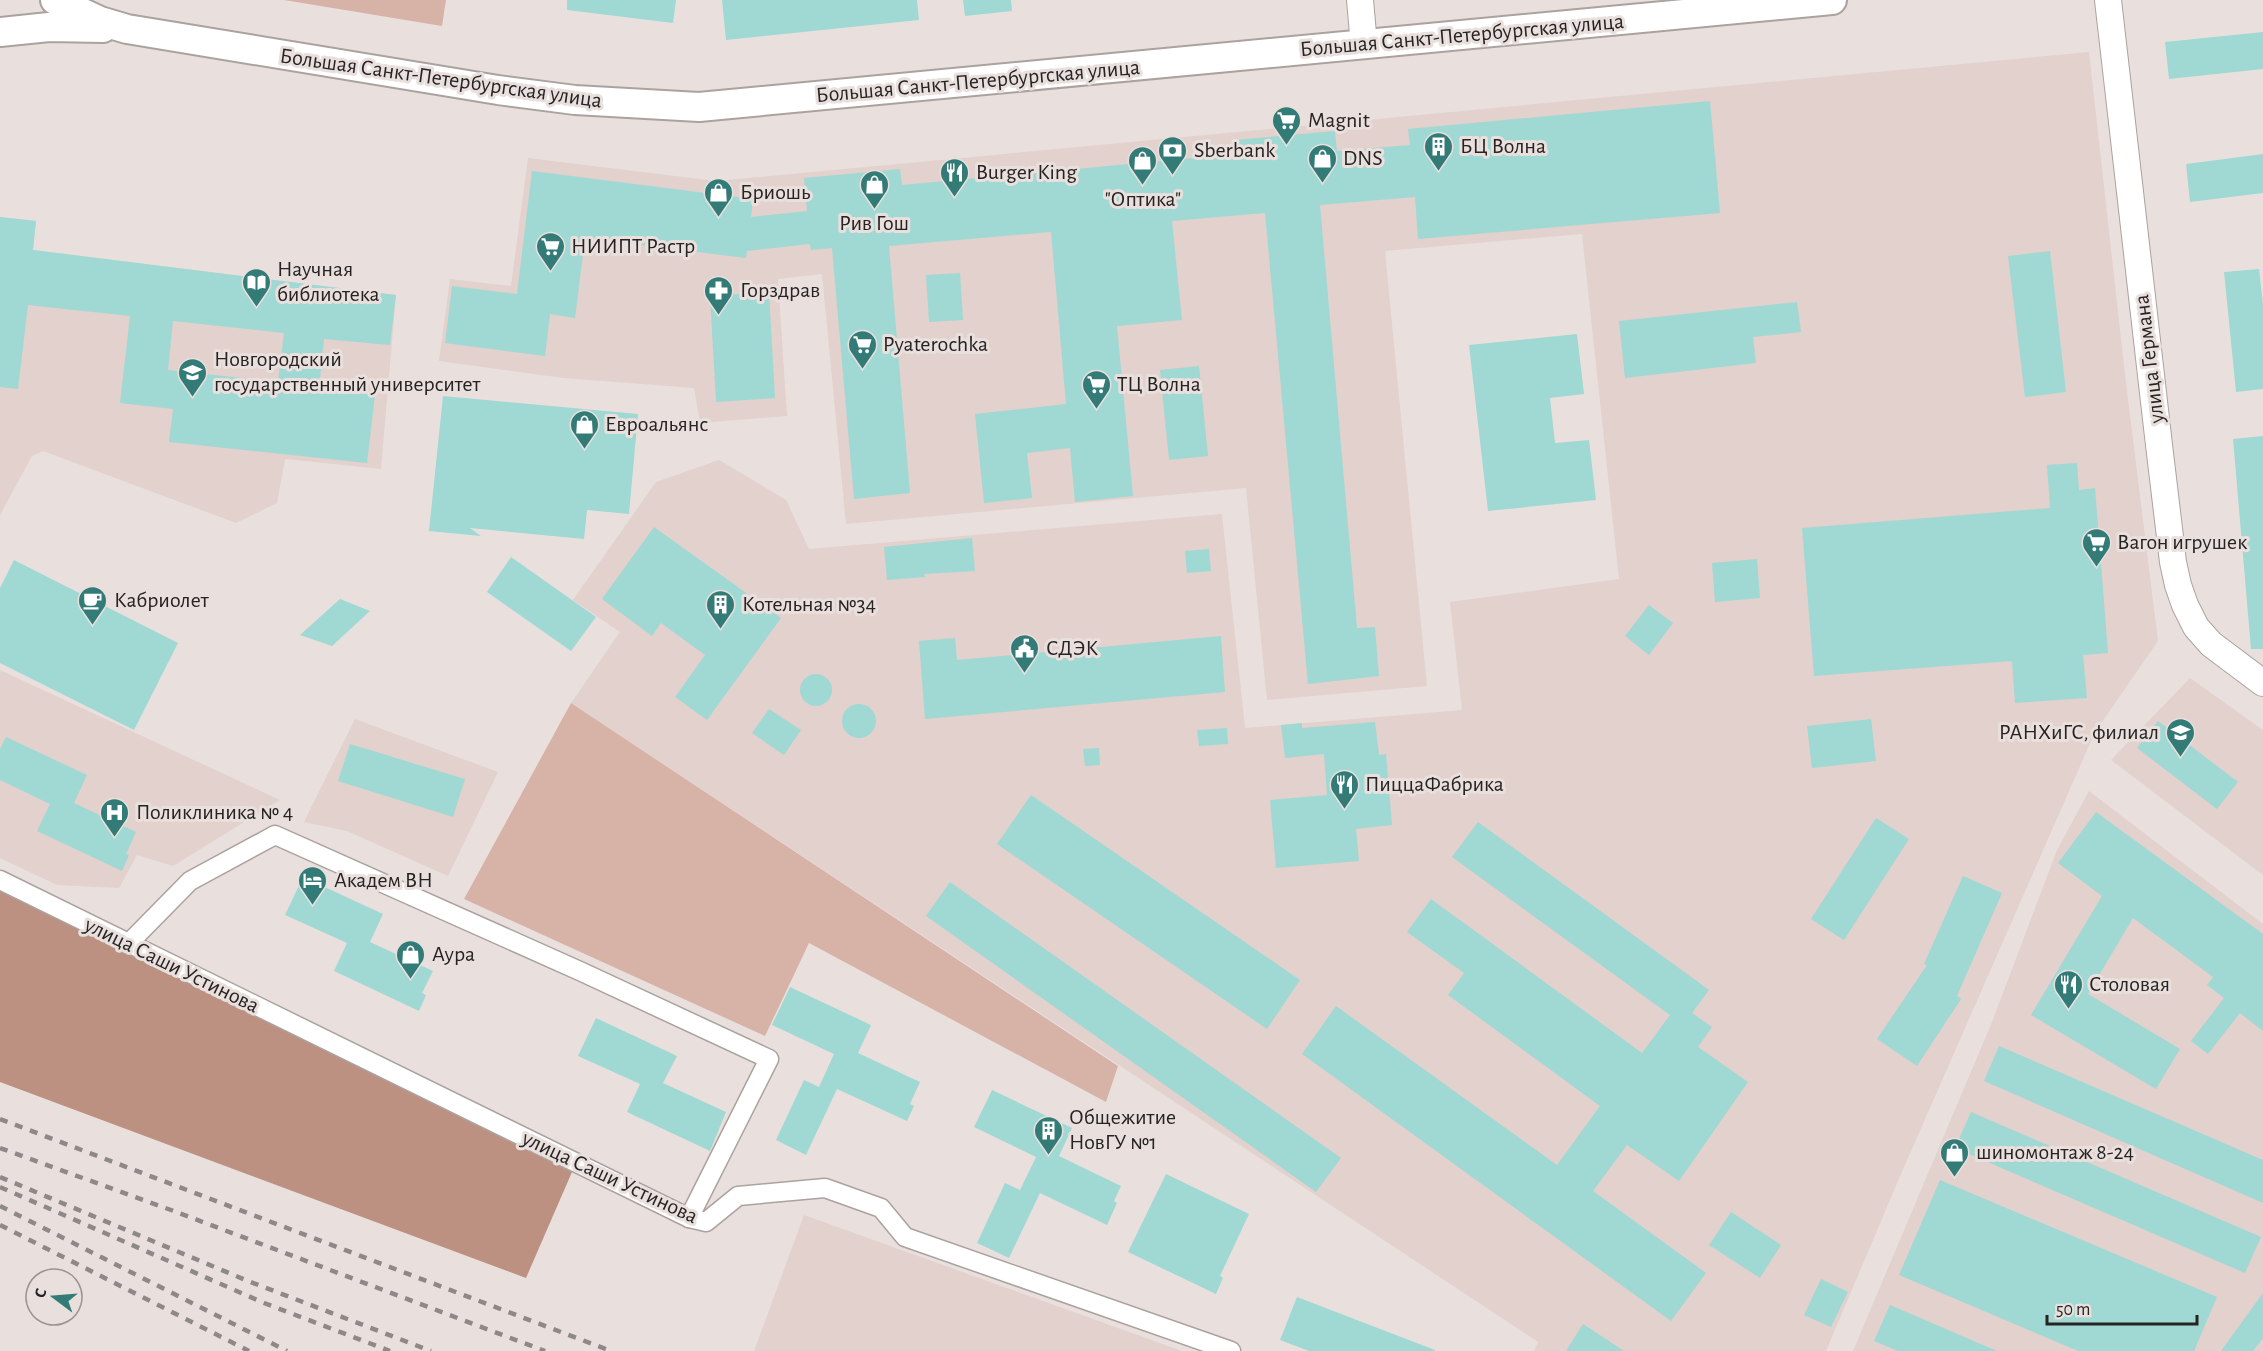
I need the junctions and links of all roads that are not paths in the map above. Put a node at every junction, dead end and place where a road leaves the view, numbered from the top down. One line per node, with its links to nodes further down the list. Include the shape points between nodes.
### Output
1 (55, 0): 5 (main road, Большая Санкт-Петербургская улица)
2 (1360, 0): 7 (main road)
3 (1832, 0): 7 (main road, Большая Санкт-Петербургская улица)
4 (2108, 0): 8 (main road, улица Германа, via 2178,585 2196,627 2211,644)
5 (127, 29): 6 (main road, Большая Санкт-Петербургская улица, via 49,27); 7 (main road, Большая Санкт-Петербургская улица, via 498,90 679,107)
6 (0, 32)
7 (1364, 45)
8 (2263, 683)
9 (0, 880): 10 (street, улица Саши Устинова)
10 (128, 944): 11 (street, улица Саши Устинова); 11 (street, via 190,881 274,835 769,1059)
11 (689, 1218): 12 (street, улица Саши Устинова, via 706,1222 738,1196 825,1188 881,1208 905,1237)
12 (1231, 1351)

